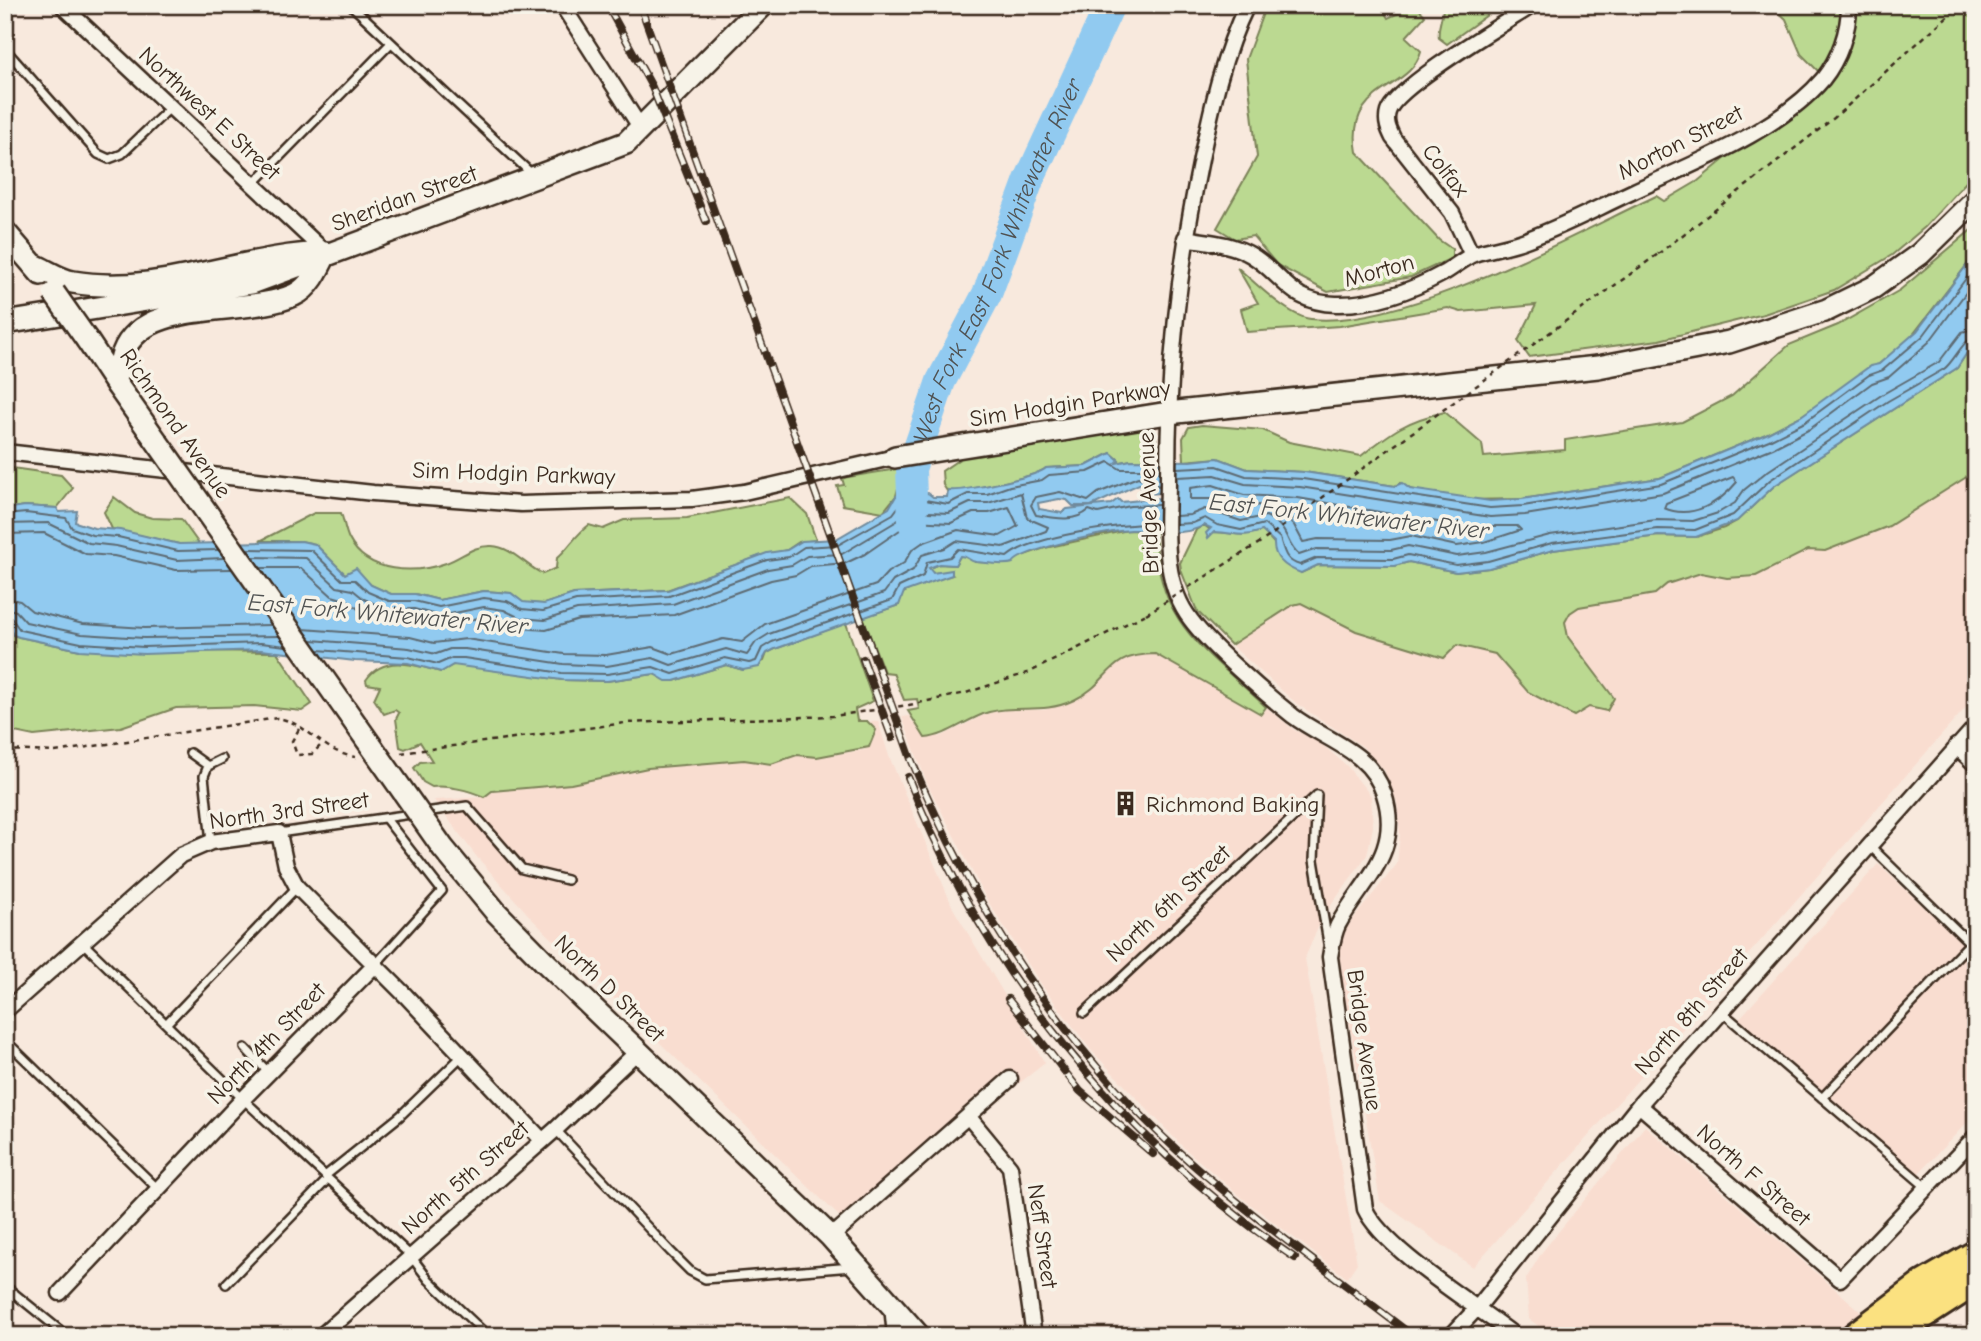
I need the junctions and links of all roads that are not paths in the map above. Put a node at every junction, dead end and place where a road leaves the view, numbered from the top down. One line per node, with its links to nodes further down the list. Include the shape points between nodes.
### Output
1 (62, 5): 10 (street, Northwest E Street)
2 (351, 5): 8 (lane)
3 (562, 5): 11 (street)
4 (763, 5): 11 (street, Sheridan Street)
5 (1247, 5): 16 (street, Bridge Avenue, via 1226,54)
6 (1533, 5): 18 (street, Colfax, via 1409,86 1387,113 1393,138 1452,213)
7 (1849, 5): 18 (street, Morton Street, via 1847,29 1829,71 1776,118 1565,223)
8 (391, 43): 12 (lane); 13 (lane)
9 (5, 49): 10 (lane, via 98,154 109,159 122,154)
10 (170, 107): 13 (street, Northwest E Street)
11 (642, 130): 12 (street, Sheridan Street, via 626,143)
12 (536, 178): 17 (street, Sheridan Street)
13 (253, 184): 17 (street, Northwest E Street)
14 (1976, 199): 22 (street, Sim Hodgin Parkway, via 1920,254 1874,287 1827,310 1729,342 1586,368)
15 (5, 232): 19 (street, Richmond Avenue)
16 (1185, 238): 18 (street, Morton, via 1232,246 1253,256 1299,295 1331,304 1417,288); 22 (street, Bridge Avenue, via 1172,334)
17 (326, 253): 19 (street, via 294,254 137,285 71,282); 20 (street, Sheridan Street, via 251,283); 21 (street, via 315,276 296,295 155,319 137,332 123,352)
18 (1472, 255)
19 (34, 265): 21 (street, Richmond Avenue, bridge)
20 (5, 323)
21 (117, 385): 25 (street, Richmond Avenue, bridge)
22 (1168, 423): 24 (street, Sim Hodgin Parkway, via 971,444); 40 (street, Bridge Avenue, via 1168,564 1179,599 1198,630 1292,715 1359,757 1385,796 1388,829 1384,854 1339,924)
23 (5, 452): 24 (street, Sim Hodgin Parkway, via 373,494 521,504 692,499 744,492)
24 (895, 457)
25 (300, 647): 48 (street, North D Street, bridge, via 460,870)
26 (1976, 726): 27 (street, North 8th Street)
27 (1956, 746): 30 (street); 35 (street, North 8th Street)
28 (190, 753): 31 (lane)
29 (222, 759): 31 (lane)
30 (1976, 765)
31 (208, 766): 34 (lane, via 204,782)
32 (386, 819): 33 (lane, North 3rd Street); 36 (lane, North 3rd Street, via 467,806 523,869); 41 (lane, North 4th Street, via 442,891)
33 (279, 833): 34 (street, North 3rd Street); 37 (street, via 286,866)
34 (211, 842): 38 (street, North 3rd Street, via 181,855)
35 (1868, 845): 39 (lane); 43 (street, North 8th Street)
36 (567, 880)
37 (298, 887): 41 (street); 45 (lane)
38 (82, 942): 42 (street, North 3rd Street); 45 (lane)
39 (1973, 946): 52 (lane)
40 (1330, 957): 44 (lane, North 6th Street, via 1314,860 1317,795); 72 (street, Bridge Avenue, via 1365,1209 1389,1242)
41 (375, 965): 49 (street); 50 (street, North 4th Street)
42 (5, 1011)
43 (1721, 1011): 52 (lane); 54 (street, North 8th Street)
44 (1084, 1013)
45 (166, 1024): 53 (lane)
46 (5, 1041): 61 (lane)
47 (245, 1048): 50 (lane)
48 (637, 1052): 56 (street, North 5th Street); 62 (street, North D Street)
49 (462, 1056): 58 (street); 59 (lane)
50 (269, 1073): 53 (street, North 4th Street)
51 (1010, 1079): 55 (street)
52 (1822, 1098): 60 (lane)
53 (243, 1099): 59 (lane); 61 (street, North 4th Street)
54 (1639, 1105): 60 (street, North F Street, via 1840,1279); 72 (street, North 8th Street)
55 (968, 1116): 62 (street); 78 (street, Neff Street, via 1010,1167)
56 (555, 1130): 58 (street, North 5th Street); 65 (lane, via 670,1251 705,1279)
57 (1976, 1136): 60 (street)
58 (542, 1140): 64 (street, North 5th Street)
59 (327, 1178): 64 (lane); 67 (lane)
60 (1927, 1188)
61 (158, 1189): 69 (street, North 4th Street)
62 (831, 1237): 65 (street, North D Street)
63 (1976, 1254): 70 (highway)
64 (410, 1255): 74 (street, North 5th Street); 75 (lane, via 429,1280)
65 (857, 1266): 71 (street, North D Street)
66 (1976, 1281): 70 (highway)
67 (226, 1284)
68 (5, 1286): 73 (lane)
69 (60, 1293)
70 (1928, 1296): 81 (highway); 82 (highway)
71 (891, 1305): 76 (street); 77 (street, North D Street)
72 (1478, 1307): 79 (street, North 8th Street); 80 (street, Bridge Avenue)
73 (67, 1336)
74 (321, 1336)
75 (488, 1336)
76 (895, 1336)
77 (919, 1336)
78 (1034, 1336)
79 (1451, 1336)
80 (1515, 1336)
81 (1854, 1336)
82 (1891, 1336)

